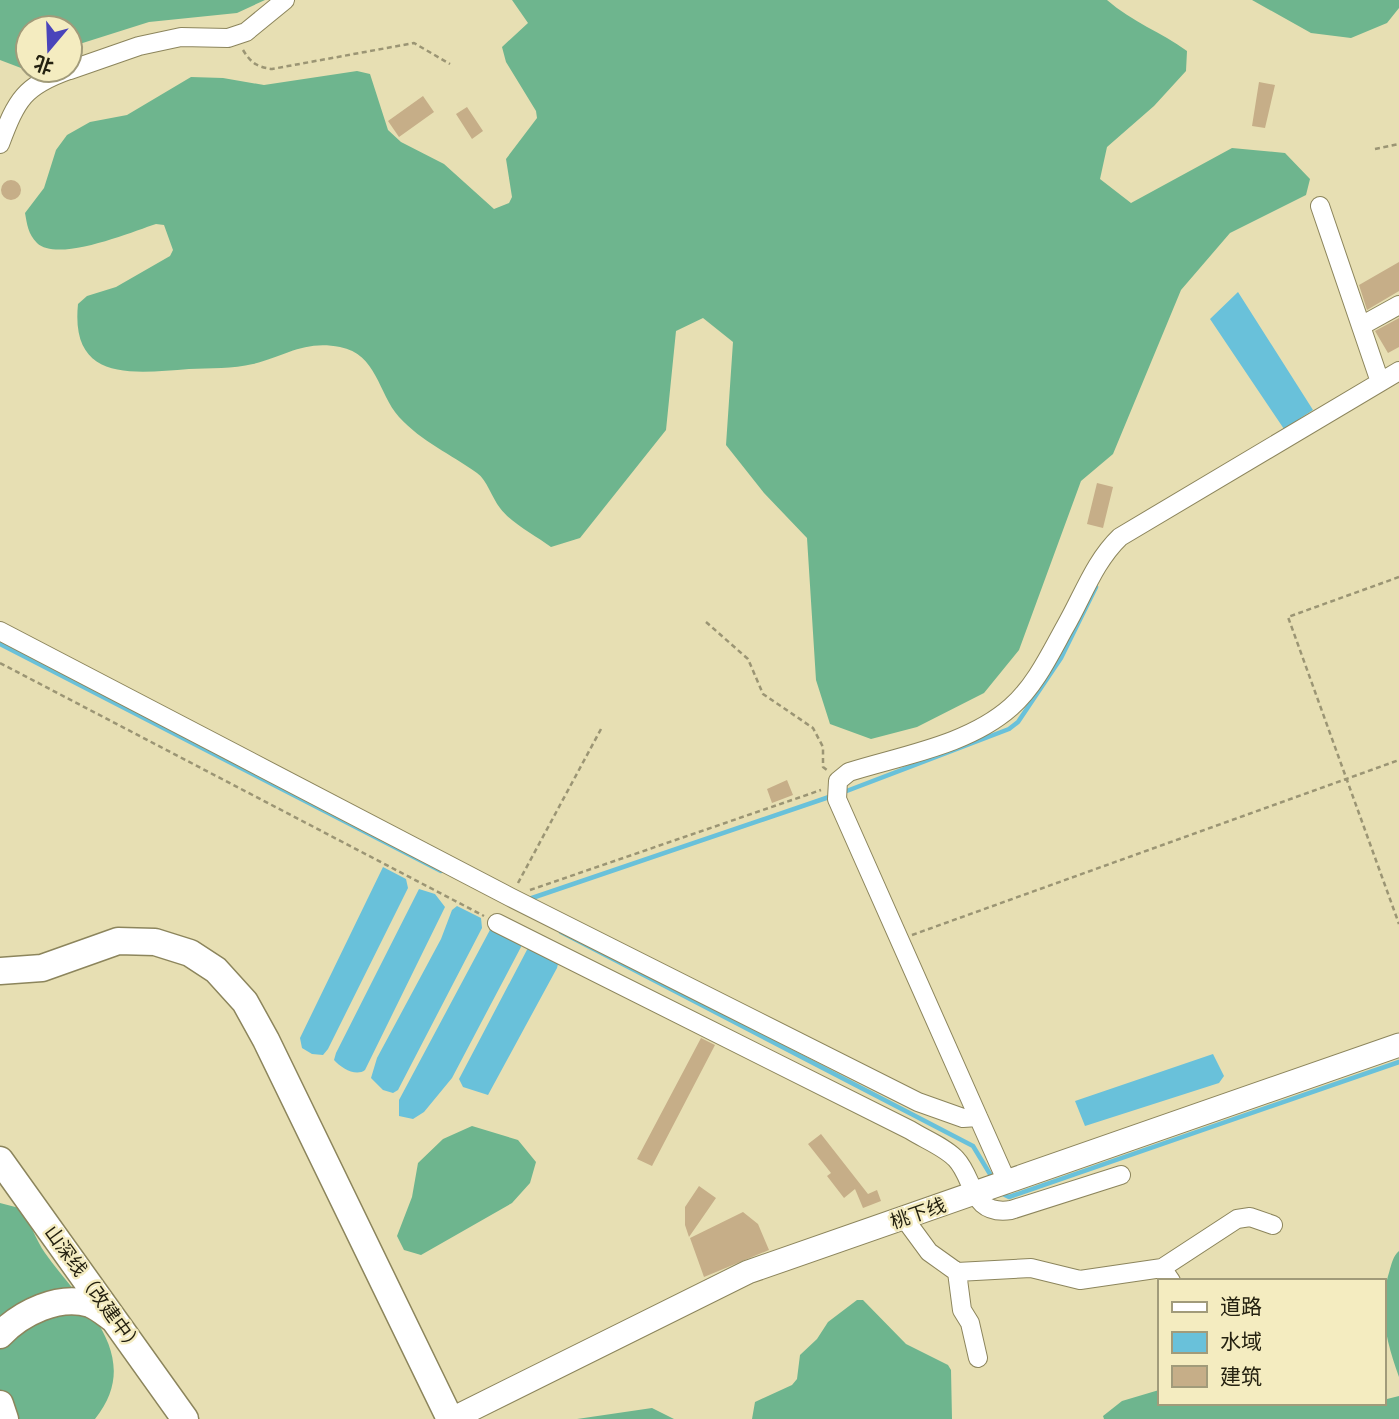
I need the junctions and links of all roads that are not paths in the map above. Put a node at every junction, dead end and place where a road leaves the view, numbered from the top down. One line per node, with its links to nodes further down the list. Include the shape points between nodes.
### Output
1 (285, 0): 2 (street, via 228,38 171,39)
2 (84, 65)
3 (36, 84): 4 (street, via 8,121)
4 (0, 144)
5 (1320, 206): 7 (street)
6 (1399, 305): 7 (street)
7 (1361, 326): 9 (street)
8 (1399, 371): 9 (street)
9 (1380, 382): 14 (street, via 1120,537 1103,553 1041,670 999,716 972,733 849,772 838,781 837,799)
10 (0, 631): 14 (street, via 510,897 918,1102 963,1118)
11 (497, 923): 18 (street, via 910,1130 957,1159)
12 (0, 971): 29 (highway, via 42,968 118,941 155,942 190,953 216,970 246,1002 266,1040)
13 (1399, 1045): 17 (main road, 桃下线)
14 (978, 1117): 17 (street)
15 (0, 1160): 23 (highway, 山深线（改建中）)
16 (1121, 1175): 18 (street, via 999,1212)
17 (1007, 1182): 18 (main road, 桃下线)
18 (973, 1194): 19 (main road, 桃下线)
19 (904, 1218): 21 (street, via 929,1252); 29 (main road, 桃下线, via 748,1272)
20 (1273, 1225): 22 (street, via 1250,1216 1237,1219)
21 (957, 1272): 22 (street, via 1031,1268 1080,1280); 25 (street, via 962,1310)
22 (1167, 1274)
23 (119, 1322): 24 (highway, via 90,1304 62,1301 15,1320); 28 (highway, 山深线（改建中）)
24 (0, 1335)
25 (978, 1358)
26 (0, 1404): 27 (highway)
27 (5, 1419)
28 (185, 1419)
29 (451, 1419)

